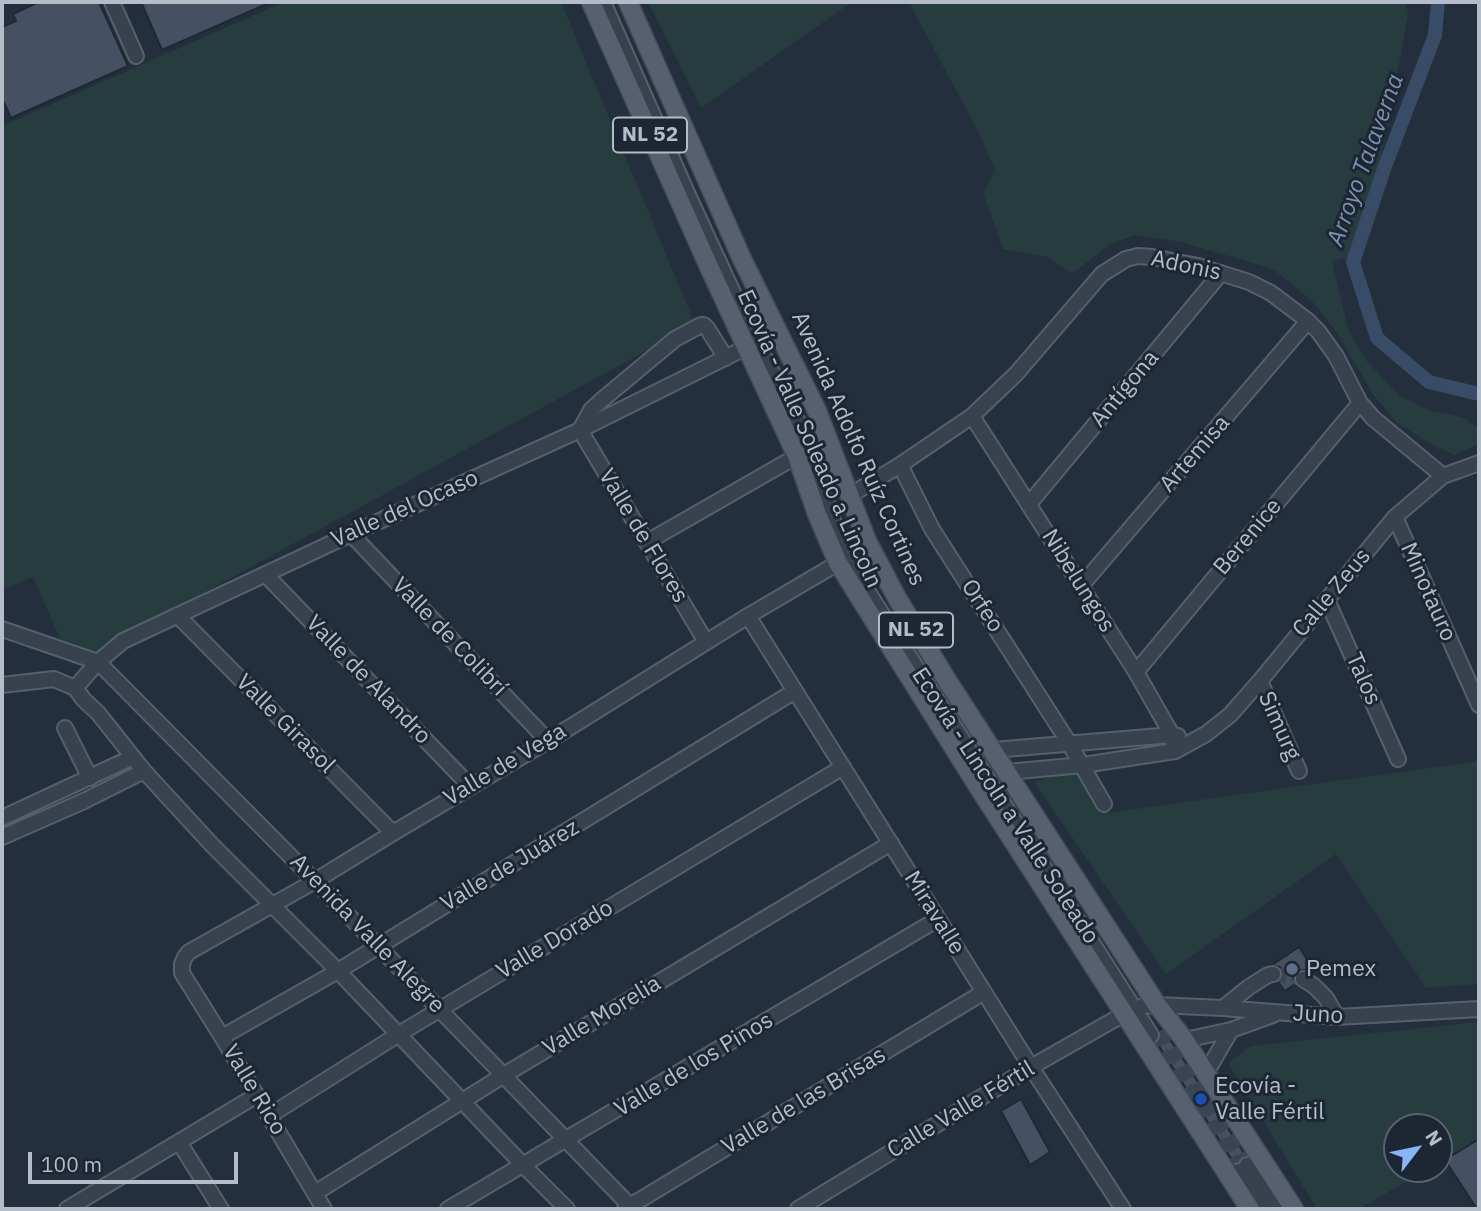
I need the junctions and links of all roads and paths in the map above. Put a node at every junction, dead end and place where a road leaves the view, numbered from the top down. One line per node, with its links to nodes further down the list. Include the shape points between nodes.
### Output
1 (112, 2): 6 (street)
2 (591, 2): 9 (main road, Avenida Adolfo Ruíz Cortines / NL 52)
3 (603, 2): 68 (street, Ecovía - Lincoln a Valle Soleado, via 746,321 797,420 836,529 861,581)
4 (613, 2): 68 (street, Ecovía - Valle Soleado a Lincoln, via 700,201 804,416 846,530 872,583)
5 (628, 2): 18 (main road, Avenida Adolfo Ruíz Cortines / NL 52, via 742,259 817,411)
6 (136, 56)
7 (1221, 273): 8 (street, Adonis, via 1271,293); 12 (street, Adonis, via 1181,261 1138,256 1113,266); 19 (street, Antígona)
8 (1308, 321): 11 (street, Adonis, via 1336,356); 25 (street, Artemisa)
9 (747, 347): 10 (street, Valle del Ocaso); 14 (main road, Avenida Adolfo Ruíz Cortines / NL 52)
10 (726, 358): 13 (street, Valle del Ocaso); 13 (street, via 701,326 675,339 603,399)
11 (1360, 403): 17 (street, Adonis); 32 (street, Berenice)
12 (972, 416): 15 (street, Adonis); 19 (street, Nibelungos)
13 (580, 430): 21 (street, Valle del Ocaso); 22 (street, Valle de Flores)
14 (797, 456): 22 (street); 23 (main road, Avenida Adolfo Ruíz Cortines / NL 52)
15 (900, 465): 18 (street, Adonis); 42 (street, Orfeo, via 932,529)
16 (1479, 465): 17 (street, Calle Zeus)
17 (1443, 476): 20 (street, Calle Zeus)
18 (849, 496): 43 (main road, Avenida Adolfo Ruíz Cortines / NL 52, via 897,598)
19 (1029, 504): 25 (street, Nibelungos)
20 (1395, 517): 26 (street, Calle Zeus); 37 (street, Minotauro)
21 (351, 534): 24 (street, Valle del Ocaso); 41 (street, Valle de Colibrí)
22 (647, 542): 30 (street, Valle de Flores)
23 (838, 563): 28 (street, Valle de Vega); 68 (main road, Avenida Adolfo Ruíz Cortines / NL 52, via 979,788)
24 (265, 573): 27 (street, Valle del Ocaso); 53 (street, Valle de Alandro)
25 (1081, 586): 32 (street, Nibelungos)
26 (1327, 600): 33 (street, Calle Zeus); 46 (street, Talos)
27 (177, 615): 31 (street, Valle del Ocaso, via 123,641); 56 (street, Valle Girasol)
28 (748, 616): 30 (street, Valle de Vega); 36 (street, Miravalle)
29 (2, 629): 31 (street)
30 (706, 642): 41 (street, Valle de Vega)
31 (98, 662): 35 (street, Valle del Ocaso); 59 (street, Avenida Valle Alegre)
32 (1136, 672): 39 (street, Nibelungos)
33 (1260, 681): 40 (street, Calle Zeus, via 1230,715); 50 (street, Simurg)
34 (2, 684): 35 (street, via 54,679)
35 (75, 688): 45 (street, Avenida Valle Alegre)
36 (795, 691): 48 (street, Miravalle); 62 (street, Valle de Juárez)
37 (1479, 705)
38 (65, 729): 52 (street)
39 (1172, 735): 40 (street); 42 (street); 44 (street, Nibelungos)
40 (1196, 739): 44 (street, Calle Zeus)
41 (548, 741): 53 (street, Valle de Vega)
42 (1069, 743): 43 (street); 47 (street, Orfeo)
43 (993, 750): 51 (main road, Avenida Adolfo Ruíz Cortines / NL 52)
44 (1175, 751): 47 (street, Calle Zeus)
45 (133, 757): 49 (street, Avenida Valle Alegre); 52 (street)
46 (1398, 759)
47 (1083, 765): 51 (street, Calle Zeus); 54 (street, Orfeo)
48 (843, 767): 58 (street, Miravalle); 71 (street, Valle Dorado)
49 (144, 771): 57 (street); 60 (street, Avenida Valle Alegre)
50 (1299, 771)
51 (1007, 772): 68 (main road, Avenida Adolfo Ruíz Cortines / NL 52)
52 (90, 778): 55 (street)
53 (470, 786): 56 (street, Valle de Vega)
54 (1104, 804)
55 (2, 818)
56 (393, 832): 59 (street, Valle de Vega)
57 (2, 837)
58 (891, 843): 61 (street, Miravalle); 81 (street, Valle Morelia)
59 (316, 881): 60 (street, Valle de Vega); 62 (street, Avenida Valle Alegre)
60 (272, 906): 63 (street, Avenida Valle Alegre); 64 (street, Valle de Vega, via 189,953)
61 (938, 919): 67 (street, Miravalle); 85 (street, Valle de los Pinos)
62 (378, 946): 63 (street, Valle de Juárez); 71 (street, Avenida Valle Alegre)
63 (338, 971): 76 (street, Avenida Valle Alegre); 77 (street, Valle de Juárez)
64 (182, 973): 77 (street, Valle Rico)
65 (1273, 974): 69 (street)
66 (1303, 979): 73 (street, via 1326,998)
67 (984, 992): 79 (street, Miravalle); 89 (street, Valle de las Brisas)
68 (1140, 1008): 69 (street, Juno); 75 (street, Ecovía - Valle Soleado a Lincoln); 78 (main road, Avenida Adolfo Ruíz Cortines / NL 52); 79 (street, Calle Valle Fértil); 97 (main road, Avenida Adolfo Ruíz Cortines / NL 52)
69 (1223, 1008): 72 (street, Juno)
70 (1479, 1009): 73 (street, Juno)
71 (440, 1010): 76 (street, Valle Dorado); 81 (street, Avenida Valle Alegre)
72 (1281, 1013): 73 (street, Juno); 74 (street)
73 (1337, 1017)
74 (1231, 1030): 78 (street); 80 (street)
75 (1155, 1032)
76 (398, 1034): 83 (street, Avenida Valle Alegre); 84 (street, Valle Dorado)
77 (222, 1037): 82 (street, Valle Rico)
78 (1185, 1040): 80 (main road, Avenida Adolfo Ruíz Cortines / NL 52)
79 (1031, 1067): 95 (street, Calle Valle Fértil); 96 (street, Miravalle)
80 (1206, 1073): 100 (main road, Avenida Adolfo Ruíz Cortines / NL 52)
81 (504, 1075): 83 (street, Valle Morelia); 85 (street, Avenida Valle Alegre)
82 (257, 1095): 84 (street, Valle Rico); 86 (street)
83 (462, 1101): 87 (street, Avenida Valle Alegre); 88 (street, Valle Morelia)
84 (269, 1116): 88 (street, Valle Rico)
85 (566, 1140): 87 (street, Valle de los Pinos); 89 (street, Avenida Valle Alegre)
86 (179, 1142): 90 (street); 91 (street)
87 (524, 1166): 93 (street, Valle de los Pinos); 94 (street, Avenida Valle Alegre)
88 (315, 1193): 92 (street, Valle Rico)
89 (629, 1208)
90 (67, 1209)
91 (221, 1209)
92 (324, 1209)
93 (449, 1209)
94 (567, 1209)
95 (798, 1209)
96 (1123, 1209)
97 (1250, 1209)
98 (1264, 1209): 99 (street, via 1243,1168)
99 (1276, 1209)
100 (1294, 1209)

